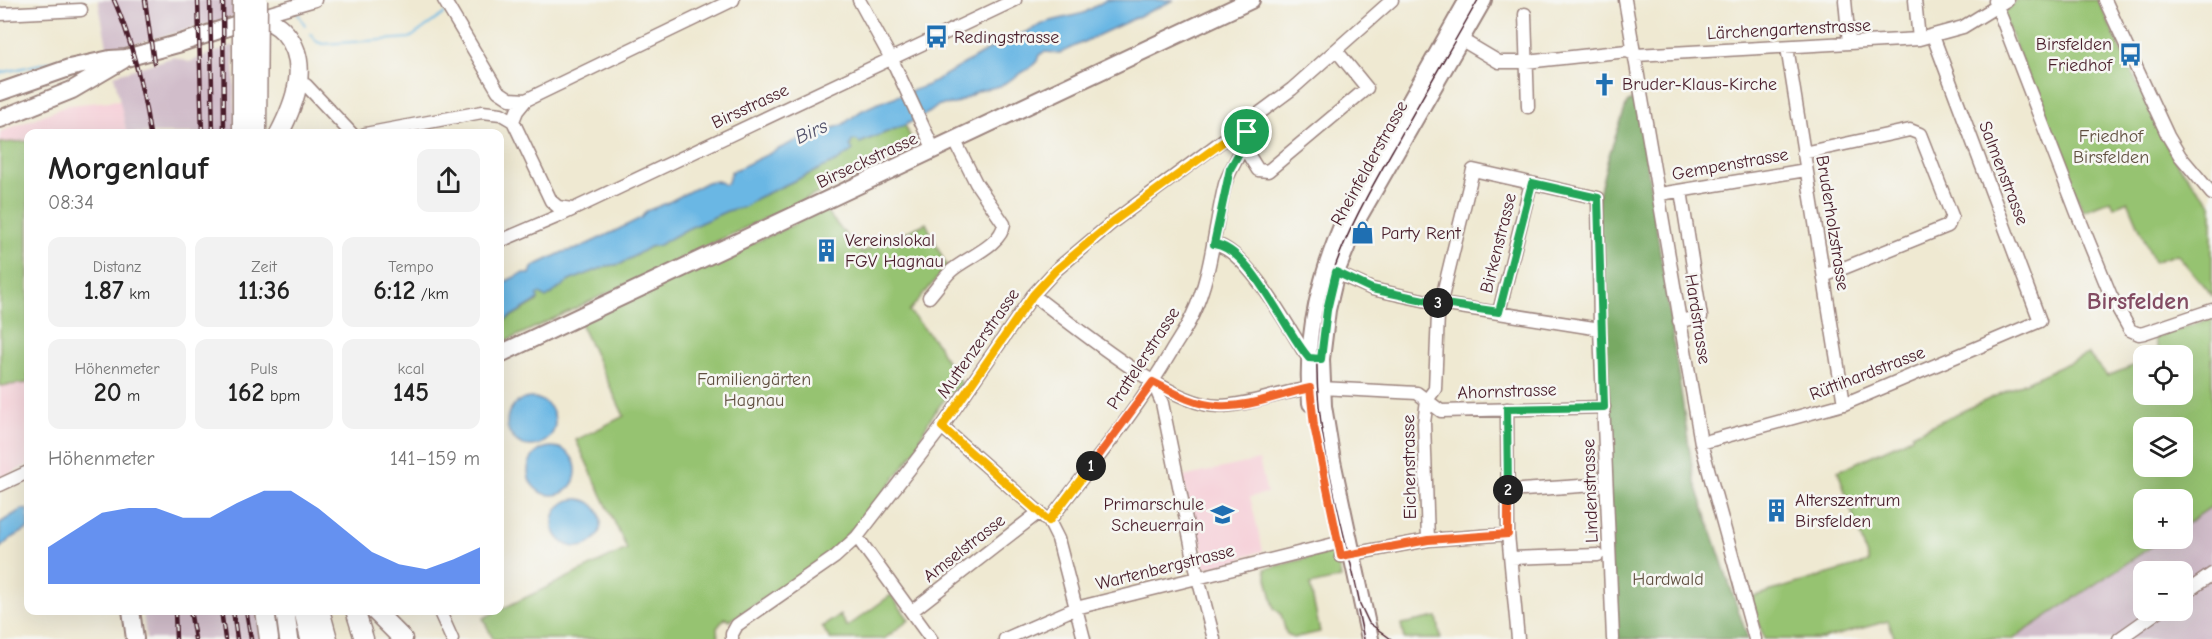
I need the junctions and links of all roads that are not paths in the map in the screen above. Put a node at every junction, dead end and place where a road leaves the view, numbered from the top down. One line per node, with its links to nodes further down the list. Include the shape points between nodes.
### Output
1 (242, 0): 43 (highway, bridge)
2 (258, 0): 44 (highway, bridge)
3 (315, 0): 21 (street)
4 (444, 0): 34 (street)
5 (733, 0): 36 (street)
6 (859, 0): 32 (street)
7 (1015, 0): 32 (street, Birsstrasse)
8 (1251, 0): 50 (main road, Birseckstrasse)
9 (1392, 0): 28 (street, Muttenzerstrasse)
10 (1468, 0): 65 (main road, Rheinfelderstrasse, via 1349,210)
11 (1483, 0): 65 (main road, Rheinfelderstrasse)
12 (1625, 0): 29 (street, Hardstrasse)
13 (1845, 0): 26 (street)
14 (1915, 0): 24 (street)
15 (2007, 0): 17 (street, Lärchengartenstrasse)
16 (2105, 0): 57 (street, via 2168,136)
17 (1995, 4): 22 (street, Lärchengartenstrasse, via 1963,27); 70 (street, via 2107,286 2128,326 2134,333 2144,333)
18 (81, 10): 19 (street)
19 (0, 14)
20 (1525, 14): 31 (street)
21 (247, 24): 23 (highway); 30 (main road); 45 (street, via 260,42 258,118)
22 (1933, 36): 24 (street, Lärchengartenstrasse); 73 (street, Salmenstrasse)
23 (281, 37): 46 (highway, via 286,86); 47 (highway, via 296,50 299,74 294,102)
24 (1919, 39): 26 (street, Lärchengartenstrasse)
25 (1467, 43): 31 (street, Lärchengartenstrasse, via 1499,62)
26 (1849, 43): 27 (street, Lärchengartenstrasse)
27 (1787, 47): 29 (street, Lärchengartenstrasse); 53 (street, Bruderholzstrasse)
28 (1336, 50): 42 (street, Muttenzerstrasse); 52 (street, via 1367,88 1268,171 1258,170)
29 (1636, 55): 31 (street, Lärchengartenstrasse, via 1627,51); 58 (street, Hardstrasse)
30 (126, 58): 35 (main road, via 69,68); 37 (main road); 40 (main road, via 72,90)
31 (1526, 62): 38 (street)
32 (894, 64): 51 (street); 61 (street, Birsstrasse)
33 (306, 85): 48 (street)
34 (498, 91): 36 (street, via 510,99); 39 (street)
35 (0, 92)
36 (526, 100): 41 (street)
37 (0, 107)
38 (1528, 107)
39 (482, 112): 41 (street, via 501,114); 49 (street)
40 (0, 119)
41 (513, 121): 60 (street)
42 (1245, 126): 52 (street, Prattelerstrasse); 67 (street, Muttenzerstrasse, via 1114,221)
43 (242, 129)
44 (257, 129)
45 (264, 129)
46 (268, 129)
47 (281, 129)
48 (347, 129)
49 (392, 129)
50 (955, 141): 51 (main road, Birseckstrasse); 68 (street, via 1004,230 984,250 952,270)
51 (932, 145): 75 (main road, Birseckstrasse)
52 (1243, 146): 64 (street, Prattelerstrasse, via 1227,178)
53 (1803, 153): 54 (street, Bruderholzstrasse); 66 (street, via 1910,130 1920,134 1952,216 1948,226)
54 (1806, 170): 56 (street, Gempenstrasse); 66 (street, Bruderholzstrasse)
55 (1532, 183): 59 (street, Eichenstrasse); 69 (street, Eichenstrasse, via 1473,170); 71 (street, Birkenstrasse)
56 (1681, 191): 58 (street, Gempenstrasse); 72 (street, via 1701,316)
57 (2212, 193)
58 (1660, 194): 72 (street, Hardstrasse)
59 (1598, 198): 74 (street, Lindenstrasse)
60 (551, 201): 61 (street, via 558,207); 62 (street)
61 (573, 209): 62 (street, Birsstrasse)
62 (541, 222): 63 (street, Birsstrasse)
63 (504, 240)
64 (1214, 244): 76 (street, via 1232,252 1257,280); 77 (street, Prattelerstrasse, via 1192,317)
65 (1331, 270): 69 (street, via 1372,289); 76 (main road, Rheinfelderstrasse, via 1327,310)
66 (1824, 276): 80 (street, Bruderholzstrasse)
67 (1033, 295): 77 (street, Ahornstrasse); 83 (street, Muttenzerstrasse)
68 (929, 297)
69 (1442, 304): 71 (street); 79 (street, Eichenstrasse, via 1438,314 1435,390)
70 (2212, 310)
71 (1499, 312): 74 (street)
72 (1679, 321): 84 (street, Hardstrasse)
73 (2040, 321): 80 (street, Rüttihardstrasse)
74 (1600, 329): 81 (street, Lindenstrasse)
75 (504, 352)
76 (1315, 359): 78 (main road, Rheinfelderstrasse)
77 (1153, 382): 78 (street, Ahornstrasse, via 1178,396 1218,406 1240,405); 90 (street, Prattelerstrasse); 98 (street, via 1161,403)
78 (1315, 388): 79 (street, Ahornstrasse, via 1417,393); 94 (main road, Rheinfelderstrasse, via 1325,425)
79 (1427, 400): 82 (street, Ahornstrasse, via 1441,411); 93 (street, Eichenstrasse, via 1424,423)
80 (1844, 404): 84 (street, Rüttihardstrasse)
81 (1604, 407): 82 (street, Ahornstrasse); 128 (street, Lindenstrasse)
82 (1507, 409): 88 (street)
83 (942, 427): 89 (street); 92 (street, Muttenzerstrasse)
84 (1701, 444): 129 (street, Hardstrasse)
85 (24, 474): 87 (street)
86 (1596, 485): 88 (street)
87 (0, 486)
88 (1508, 491): 91 (street)
89 (1038, 513): 90 (street); 101 (street, Amselstrasse)
90 (1049, 521): 100 (street, via 1058,539)
91 (1508, 534): 93 (street, Wartenbergstrasse); 96 (street)
92 (857, 537): 101 (street); 111 (street, Muttenzerstrasse, via 835,557 737,625)
93 (1428, 540): 94 (street, Wartenbergstrasse)
94 (1344, 551): 98 (street, Wartenbergstrasse); 125 (main road, Rheinfelderstrasse); 126 (main road, Rheinfelderstrasse)
95 (1598, 555): 96 (street)
96 (1511, 558): 127 (street)
97 (2212, 574): 99 (street)
98 (1198, 578): 100 (street, Wartenbergstrasse); 124 (street)
99 (2193, 587)
100 (1076, 608): 122 (street, Wartenbergstrasse); 123 (street)
101 (912, 611): 121 (street)
102 (132, 615): 113 (main road)
103 (266, 615): 114 (highway)
104 (286, 615): 115 (highway)
105 (304, 615): 116 (highway)
106 (321, 615): 117 (highway)
107 (357, 615): 118 (highway)
108 (379, 615): 119 (highway)
109 (441, 615): 120 (street)
110 (2147, 621): 112 (street)
111 (730, 637)
112 (2127, 637)
113 (135, 639)
114 (268, 639)
115 (289, 639)
116 (310, 639)
117 (328, 639)
118 (364, 639)
119 (403, 639)
120 (452, 639)
121 (931, 639)
122 (1005, 639)
123 (1084, 639)
124 (1214, 639)
125 (1360, 639)
126 (1370, 639)
127 (1518, 639)
128 (1613, 639)
129 (1755, 639)

